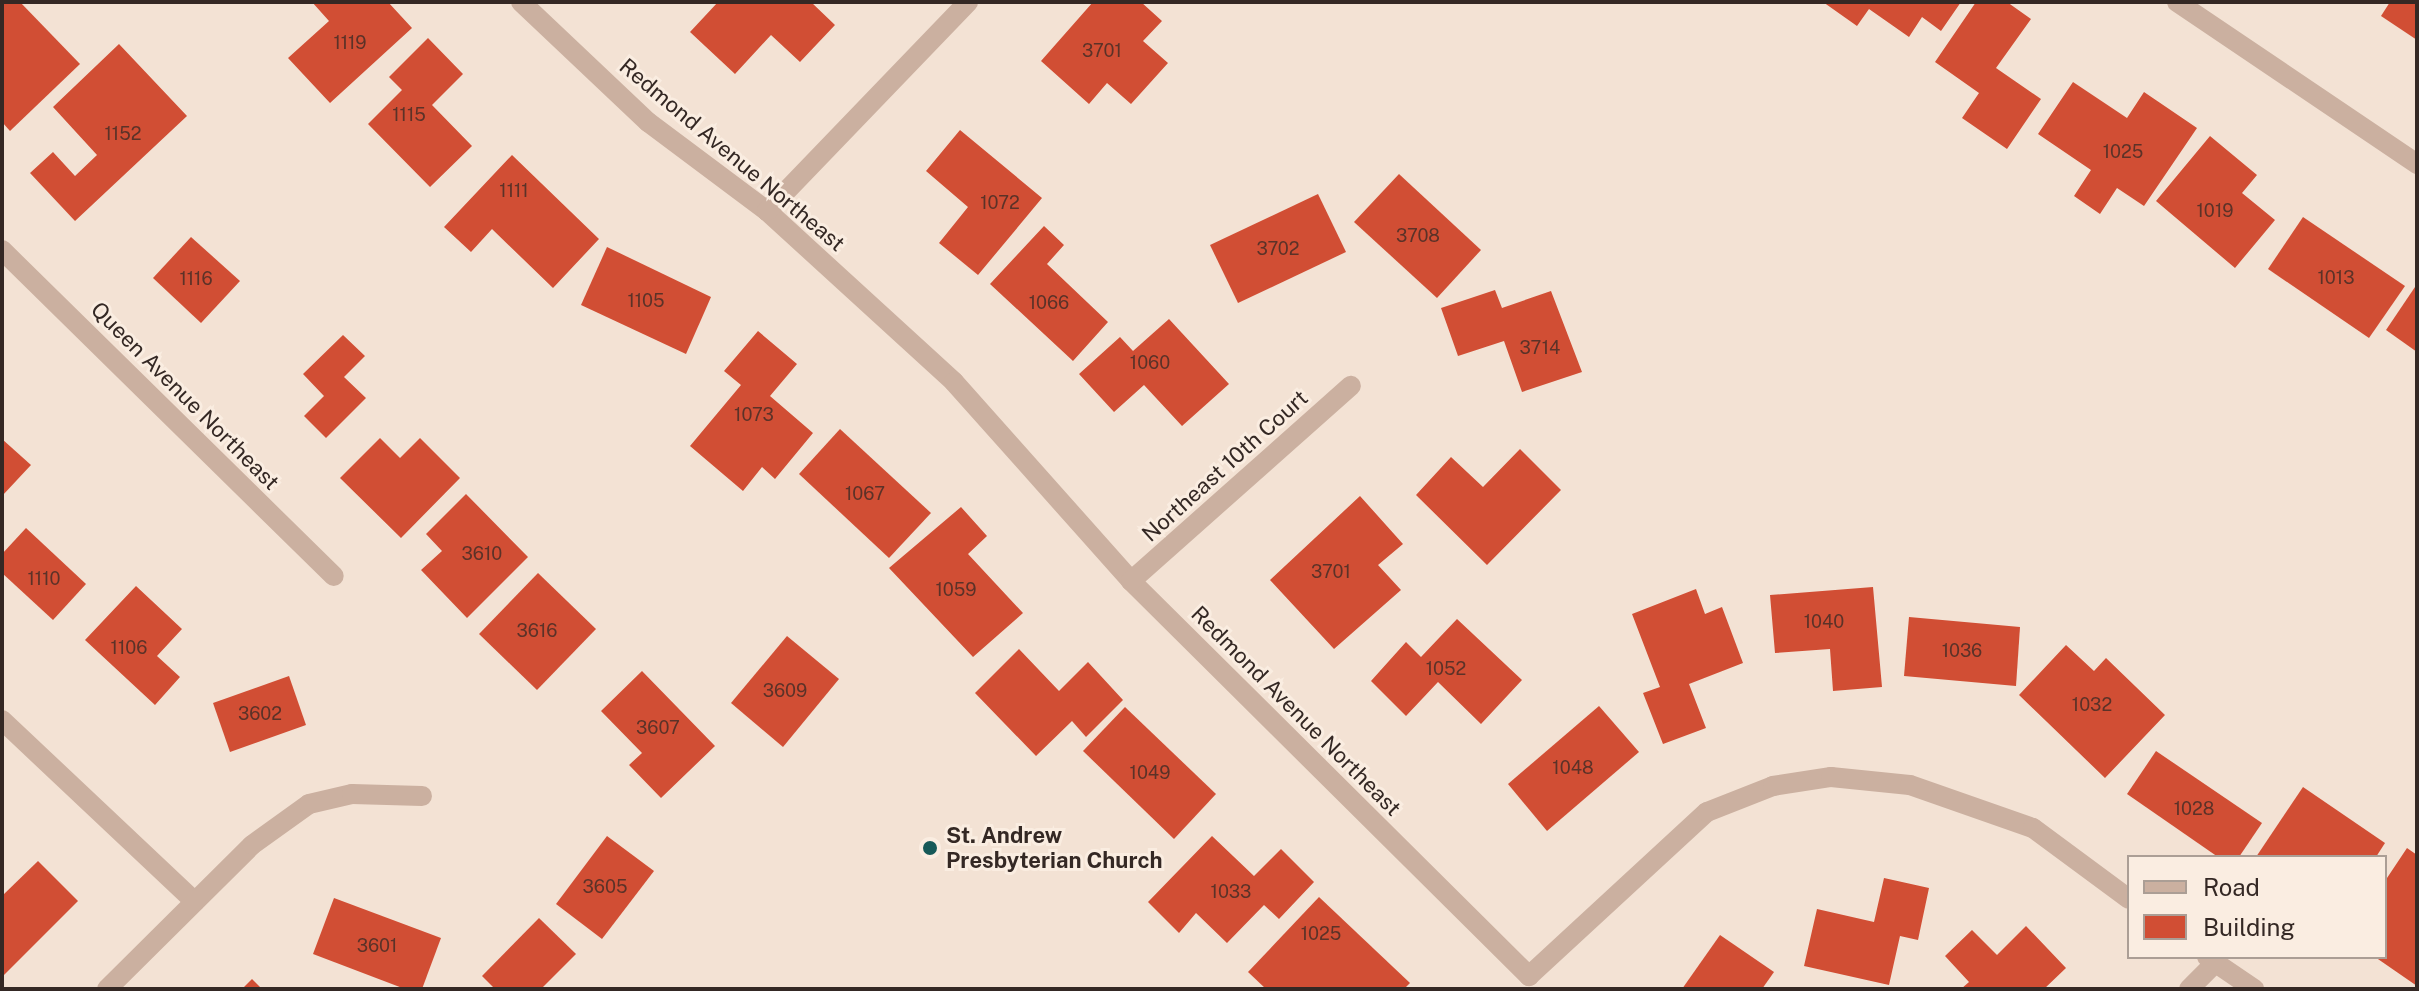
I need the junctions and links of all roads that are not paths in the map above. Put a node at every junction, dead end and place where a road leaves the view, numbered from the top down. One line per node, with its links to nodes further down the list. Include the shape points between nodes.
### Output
1 (521, 2): 5 (street, Redmond Avenue Northeast, via 648,122)
2 (968, 2): 5 (street)
3 (2177, 2): 4 (street)
4 (2417, 164)
5 (767, 211): 9 (street, Redmond Avenue Northeast, via 954,382)
6 (2, 250): 8 (street, Queen Avenue Northeast)
7 (1351, 386): 9 (street, Northeast 10th Court)
8 (334, 576)
9 (1131, 581): 15 (street, Redmond Avenue Northeast)
10 (2, 720): 13 (street)
11 (422, 796): 13 (street, via 352,794 309,804 252,845)
12 (2127, 898): 15 (street, Redmond Avenue Northeast, via 2033,828 1910,785 1831,777 1773,786 1707,812)
13 (195, 902): 16 (street)
14 (2211, 960): 17 (street); 18 (street)
15 (1522, 982)
16 (107, 989)
17 (2189, 989)
18 (2254, 989)

